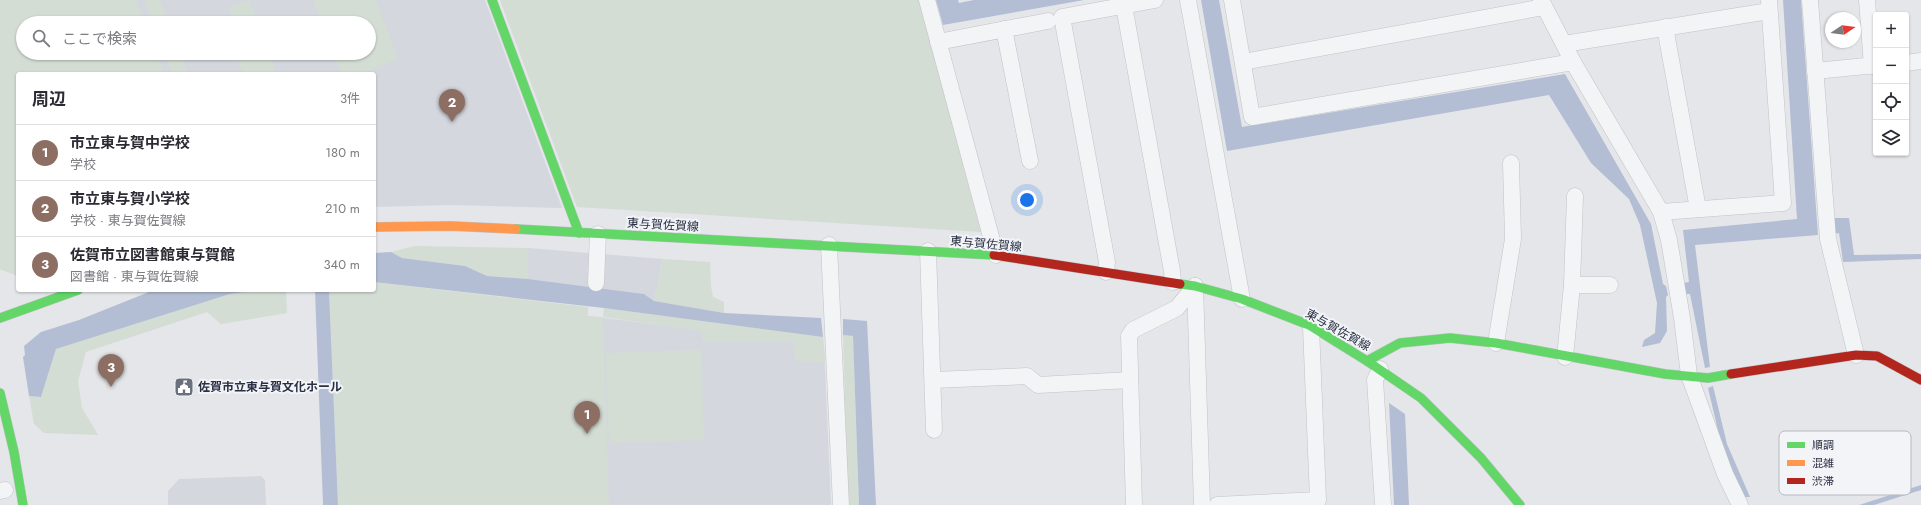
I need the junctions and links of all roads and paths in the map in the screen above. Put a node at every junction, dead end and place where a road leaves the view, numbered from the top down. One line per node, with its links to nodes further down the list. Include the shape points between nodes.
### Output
1 (492, 0): 29 (main road)
2 (927, 0): 14 (street)
3 (1155, 0): 9 (street)
4 (1188, 0): 41 (street)
5 (1232, 0): 18 (street)
6 (1810, 0): 22 (street)
7 (1867, 0): 16 (street)
8 (1542, 3): 15 (street); 18 (street)
9 (1124, 6): 34 (street, via 1062,17 1107,262); 35 (street)
10 (1769, 6): 12 (street); 26 (street, via 1783,203)
11 (1048, 21): 13 (street)
12 (1666, 27): 15 (street); 26 (street)
13 (1004, 29): 14 (street); 23 (street)
14 (938, 42): 33 (street)
15 (1564, 44): 19 (street)
16 (1873, 57)
17 (1921, 61): 20 (street)
18 (1243, 62): 19 (street, via 1252,117)
19 (1573, 62): 27 (street)
20 (1909, 63)
21 (1873, 66): 22 (street)
22 (1815, 71): 45 (street, via 1828,239)
23 (1030, 161)
24 (1511, 163): 44 (street, via 1512,239)
25 (1575, 196): 37 (street)
26 (1698, 209): 27 (street)
27 (1661, 212): 48 (street, via 1669,240 1682,318)
28 (376, 227): 29 (main road, 東与賀佐賀線, via 451,226)
29 (579, 233): 30 (main road, 東与賀佐賀線)
30 (598, 234): 31 (main road, 東与賀佐賀線); 36 (street)
31 (829, 245): 32 (main road, 東与賀佐賀線); 56 (street)
32 (928, 251): 33 (main road, 東与賀佐賀線); 49 (street)
33 (996, 255): 34 (main road, 東与賀佐賀線)
34 (1106, 272): 35 (main road, 東与賀佐賀線)
35 (1173, 282): 39 (main road, 東与賀佐賀線)
36 (596, 283)
37 (1572, 285): 38 (street); 46 (street)
38 (1610, 285)
39 (1195, 286): 41 (main road, 東与賀佐賀線); 50 (street, via 1177,308 1133,330 1129,336); 58 (street)
40 (72, 292): 42 (main road)
41 (1242, 300): 43 (main road, 東与賀佐賀線)
42 (0, 318)
43 (1311, 327): 47 (main road, 東与賀佐賀線); 59 (street, via 1318,500)
44 (1496, 344): 46 (main road); 47 (main road, via 1450,338 1400,342)
45 (1856, 355): 48 (main road, via 1708,378); 51 (main road, via 1877,356)
46 (1565, 357): 48 (main road, via 1665,374)
47 (1373, 365): 60 (street); 61 (main road, 東与賀佐賀線, via 1421,398 1481,458)
48 (1688, 375): 62 (street, via 1725,474)
49 (933, 380): 50 (street, via 1027,376 1038,385); 54 (street)
50 (1130, 380): 57 (street)
51 (1921, 380)
52 (0, 393): 53 (main road)
53 (2, 409): 55 (main road)
54 (934, 430)
55 (24, 505)
56 (841, 505)
57 (1134, 505)
58 (1202, 505)
59 (1217, 505)
60 (1382, 505)
61 (1520, 505)
62 (1740, 505)

